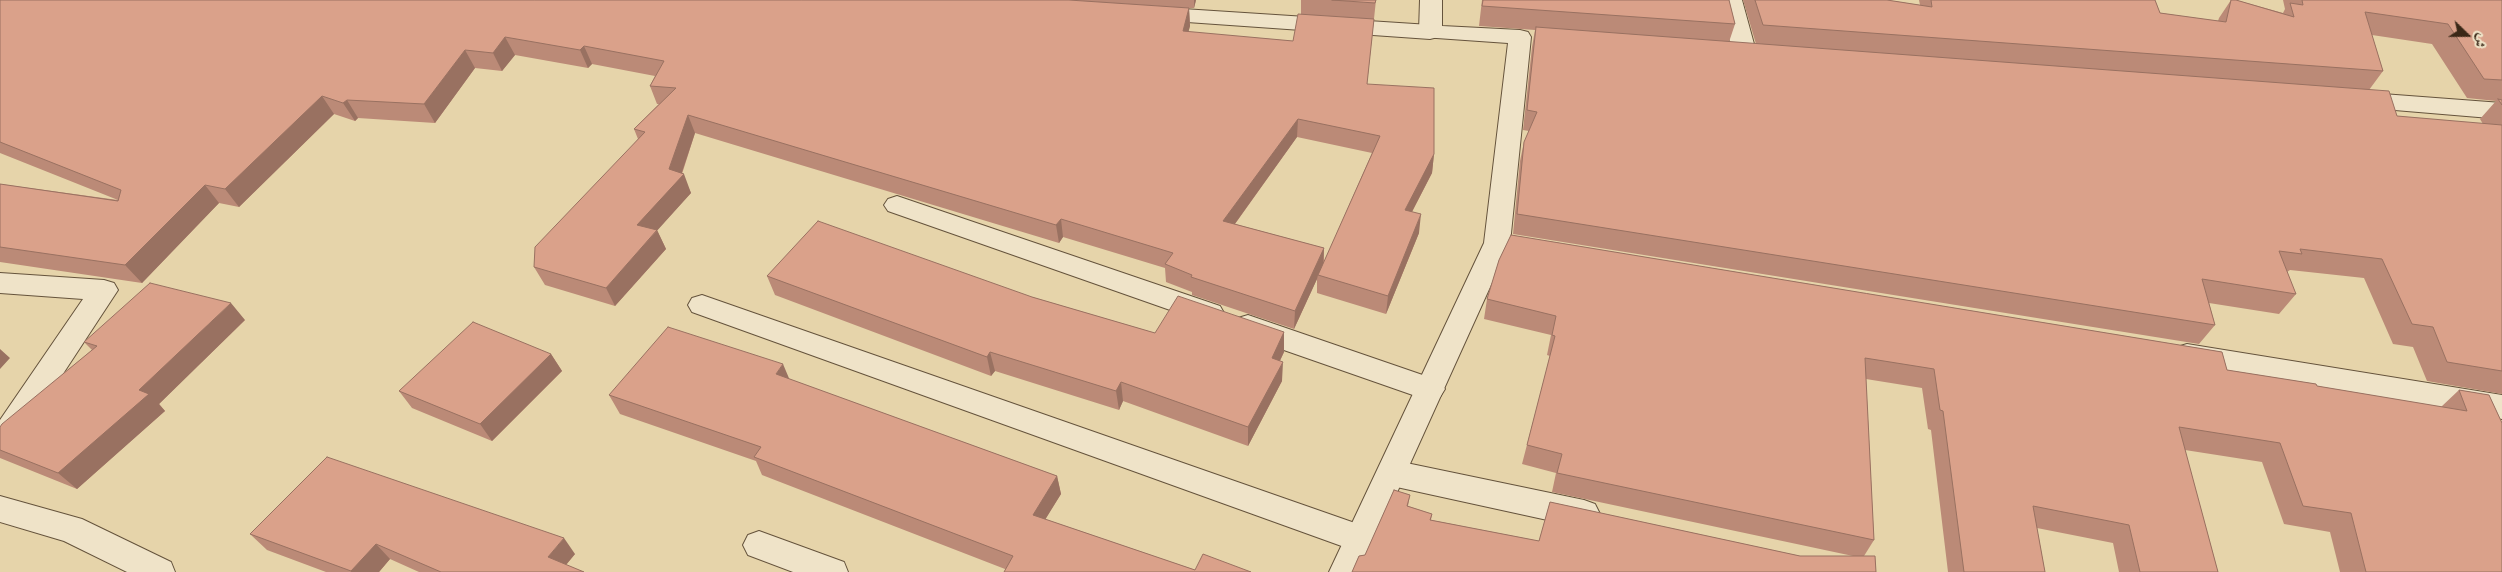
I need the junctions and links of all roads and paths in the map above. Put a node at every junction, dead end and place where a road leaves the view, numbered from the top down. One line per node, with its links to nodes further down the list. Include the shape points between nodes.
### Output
1 (1431, 0): 4 (street)
2 (1731, 0): 5 (street)
3 (1135, 13): 4 (street)
4 (1430, 32): 9 (street, via 1529,38)
5 (1745, 55)
6 (2333, 98): 7 (street)
7 (2502, 111)
8 (897, 205): 14 (street)
9 (1497, 243): 10 (street); 14 (street)
10 (1527, 248)
11 (0, 283): 17 (street, via 104,290)
12 (702, 305): 21 (street)
13 (2164, 352): 15 (street)
14 (1430, 389): 18 (street)
15 (2490, 405): 16 (street)
16 (2494, 436)
17 (0, 444)
18 (1392, 473): 20 (street); 21 (street)
19 (0, 509): 23 (street, via 71,529)
20 (1615, 521)
21 (1361, 539): 25 (street)
22 (759, 545): 24 (street)
23 (158, 572)
24 (832, 572)
25 (1345, 572)

